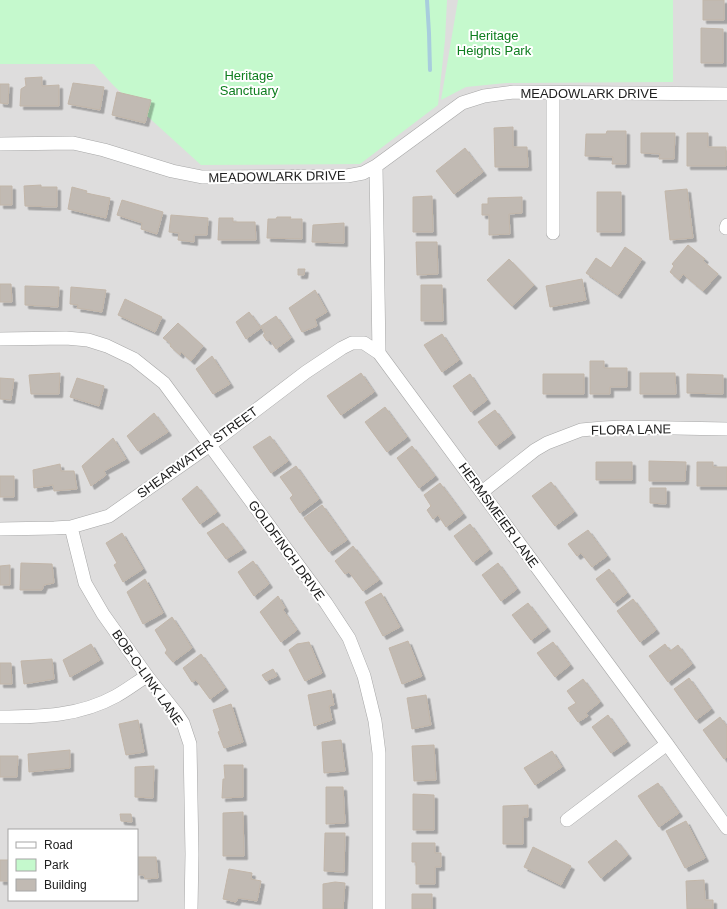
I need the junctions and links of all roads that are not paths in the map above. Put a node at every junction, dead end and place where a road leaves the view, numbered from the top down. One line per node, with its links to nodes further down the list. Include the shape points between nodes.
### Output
1 (553, 93): 2 (street, MEADOWLARK DRIVE); 4 (street, MEADOWLARK DRIVE, via 514,92 484,96 462,103); 5 (street)
2 (727, 94)
3 (0, 144): 4 (street, MEADOWLARK DRIVE, via 73,143 202,177 347,176 363,173)
4 (376, 166): 7 (street)
5 (553, 234)
6 (0, 339): 9 (street, GOLDFINCH DRIVE, via 88,340 134,359 164,383)
7 (379, 353): 9 (street, SHEARWATER STREET, via 364,343 352,343 342,348); 10 (street, HERMSMEIER LANE)
8 (727, 429): 10 (street, FLORA LANE, via 617,427 576,432 535,450)
9 (210, 445): 11 (street, SHEARWATER STREET, via 109,516); 19 (street, GOLDFINCH DRIVE, via 326,603 349,638 364,676 376,721 379,753)
10 (482, 492): 15 (street, HERMSMEIER LANE)
11 (71, 527): 12 (street, SHEARWATER STREET); 13 (street, BOB-O-LINK LANE, via 85,583 103,614)
12 (0, 529)
13 (147, 676): 14 (street, via 116,696 79,711 53,716); 18 (street, BOB-O-LINK LANE, via 180,718 190,744)
14 (0, 717)
15 (667, 744): 16 (street); 17 (street, HERMSMEIER LANE)
16 (567, 820)
17 (727, 828)
18 (191, 909)
19 (379, 909)

